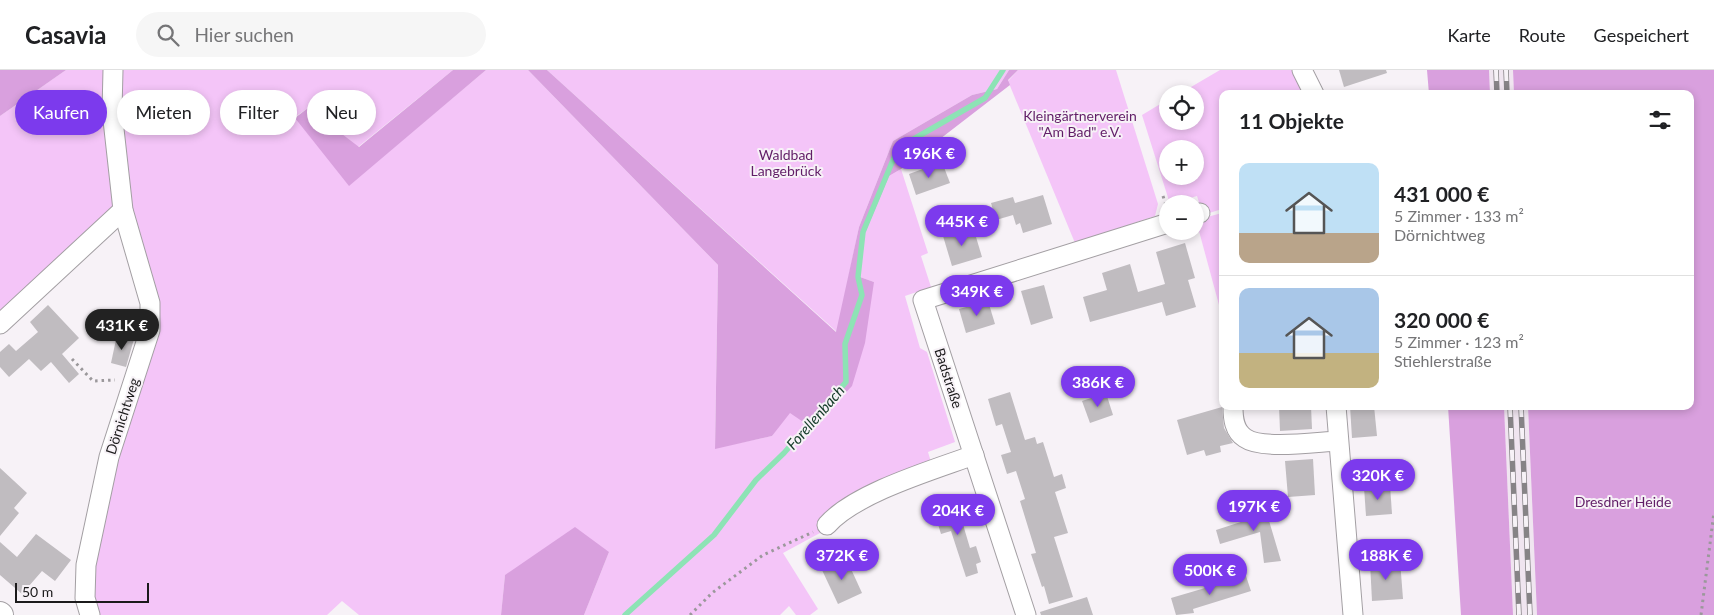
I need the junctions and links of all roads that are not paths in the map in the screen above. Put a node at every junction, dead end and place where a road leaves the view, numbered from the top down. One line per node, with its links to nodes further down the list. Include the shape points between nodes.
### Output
1 (112, 70): 4 (street, Dörnichtweg, via 112,111)
2 (1302, 70): 3 (street)
3 (1312, 90)
4 (123, 210): 6 (street); 12 (street, Dörnichtweg, via 150,303 150,330 109,457 86,565 85,598)
5 (1159, 226): 10 (street, Badstraße, via 923,300)
6 (0, 324)
7 (1233, 410): 9 (street, via 1232,419 1246,440 1263,444)
8 (1336, 410): 9 (street)
9 (1338, 441): 14 (street)
10 (974, 455): 11 (street, via 864,499); 13 (street, Badstraße)
11 (827, 525)
12 (90, 615)
13 (1026, 615)
14 (1354, 615)

